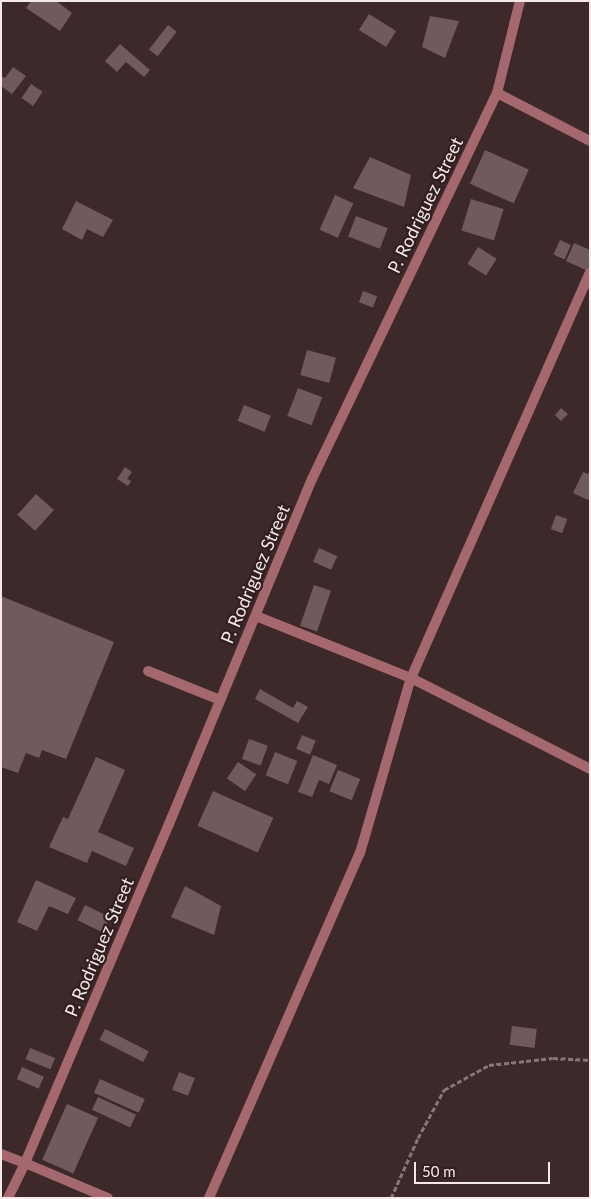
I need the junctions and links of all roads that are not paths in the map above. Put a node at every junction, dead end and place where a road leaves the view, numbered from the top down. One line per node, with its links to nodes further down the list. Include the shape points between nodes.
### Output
1 (520, 1): 2 (street, P. Rodriguez Street)
2 (496, 93): 3 (street); 5 (street, P. Rodriguez Street, via 312,479)
3 (590, 141)
4 (590, 273): 7 (street)
5 (256, 616): 7 (street); 8 (street, P. Rodriguez Street)
6 (148, 671): 8 (street)
7 (411, 678): 9 (street); 14 (street, via 360,853)
8 (220, 700): 11 (street, P. Rodriguez Street)
9 (590, 769)
10 (1, 1154): 11 (street)
11 (25, 1162): 12 (street, P. Rodriguez Street); 13 (street)
12 (8, 1198)
13 (108, 1198)
14 (210, 1198)

